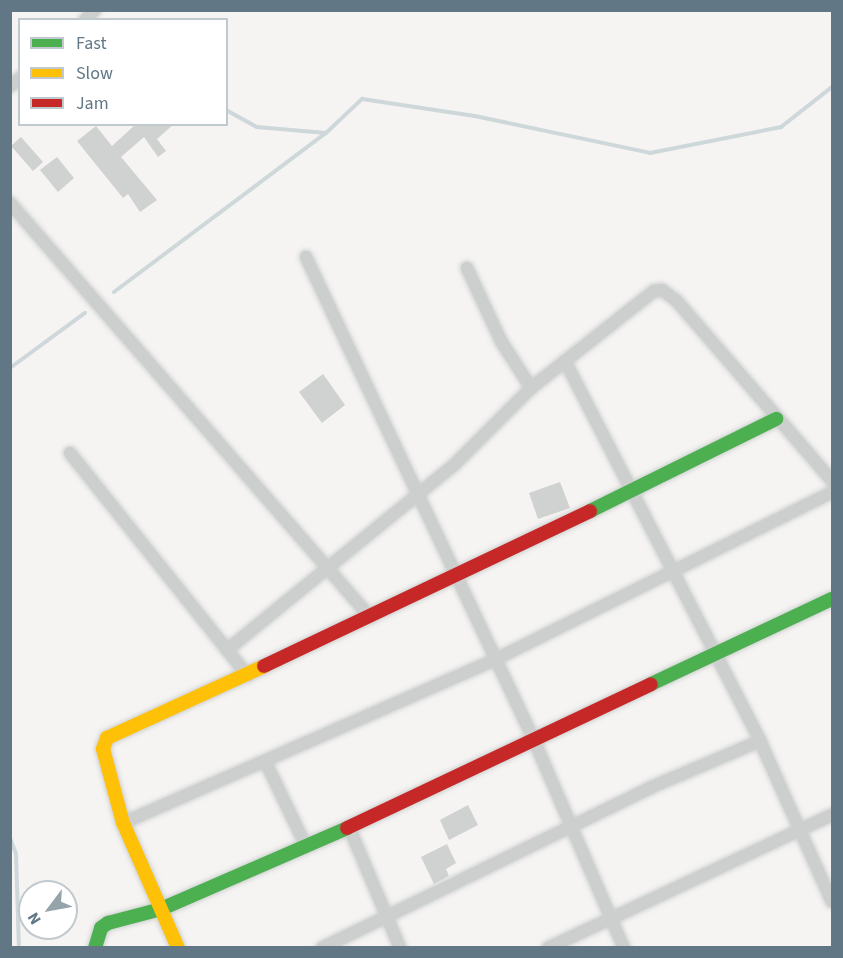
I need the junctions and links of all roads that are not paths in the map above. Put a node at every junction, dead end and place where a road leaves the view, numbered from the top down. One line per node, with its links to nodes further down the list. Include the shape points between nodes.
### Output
1 (10, 203): 12 (street)
2 (306, 257): 10 (street)
3 (467, 268): 5 (street, via 501,341)
4 (565, 361): 5 (street); 6 (street, via 623,311 662,290 676,300); 9 (street)
5 (531, 388): 10 (street, via 454,465)
6 (776, 419): 8 (street); 9 (street)
7 (70, 453): 17 (street)
8 (832, 481)
9 (633, 489): 13 (street); 14 (street)
10 (418, 491): 12 (street); 14 (street)
11 (832, 492): 13 (street)
12 (324, 570): 16 (street); 17 (street)
13 (677, 573): 18 (street); 19 (street)
14 (456, 576): 16 (street); 19 (street)
15 (832, 600): 18 (street)
16 (370, 617): 20 (street)
17 (227, 650): 20 (street)
18 (716, 654): 21 (street); 22 (street)
19 (495, 660): 21 (street); 23 (street)
20 (248, 676): 25 (street, via 107,738 103,749)
21 (533, 738): 26 (street); 27 (street)
22 (760, 741): 26 (street); 28 (street)
23 (265, 761): 25 (street); 29 (street)
24 (832, 815): 28 (street)
25 (123, 823): 31 (street)
26 (571, 827): 32 (street); 33 (street)
27 (349, 828): 29 (street); 32 (street)
28 (800, 832): 30 (street); 33 (street)
29 (305, 844): 31 (street)
30 (832, 902)
31 (161, 909): 34 (street, via 108,923 100,928); 35 (street)
32 (385, 916): 36 (street); 37 (street)
33 (612, 921): 38 (street); 39 (street)
34 (95, 948)
35 (178, 948)
36 (322, 948)
37 (400, 948)
38 (548, 948)
39 (624, 948)

